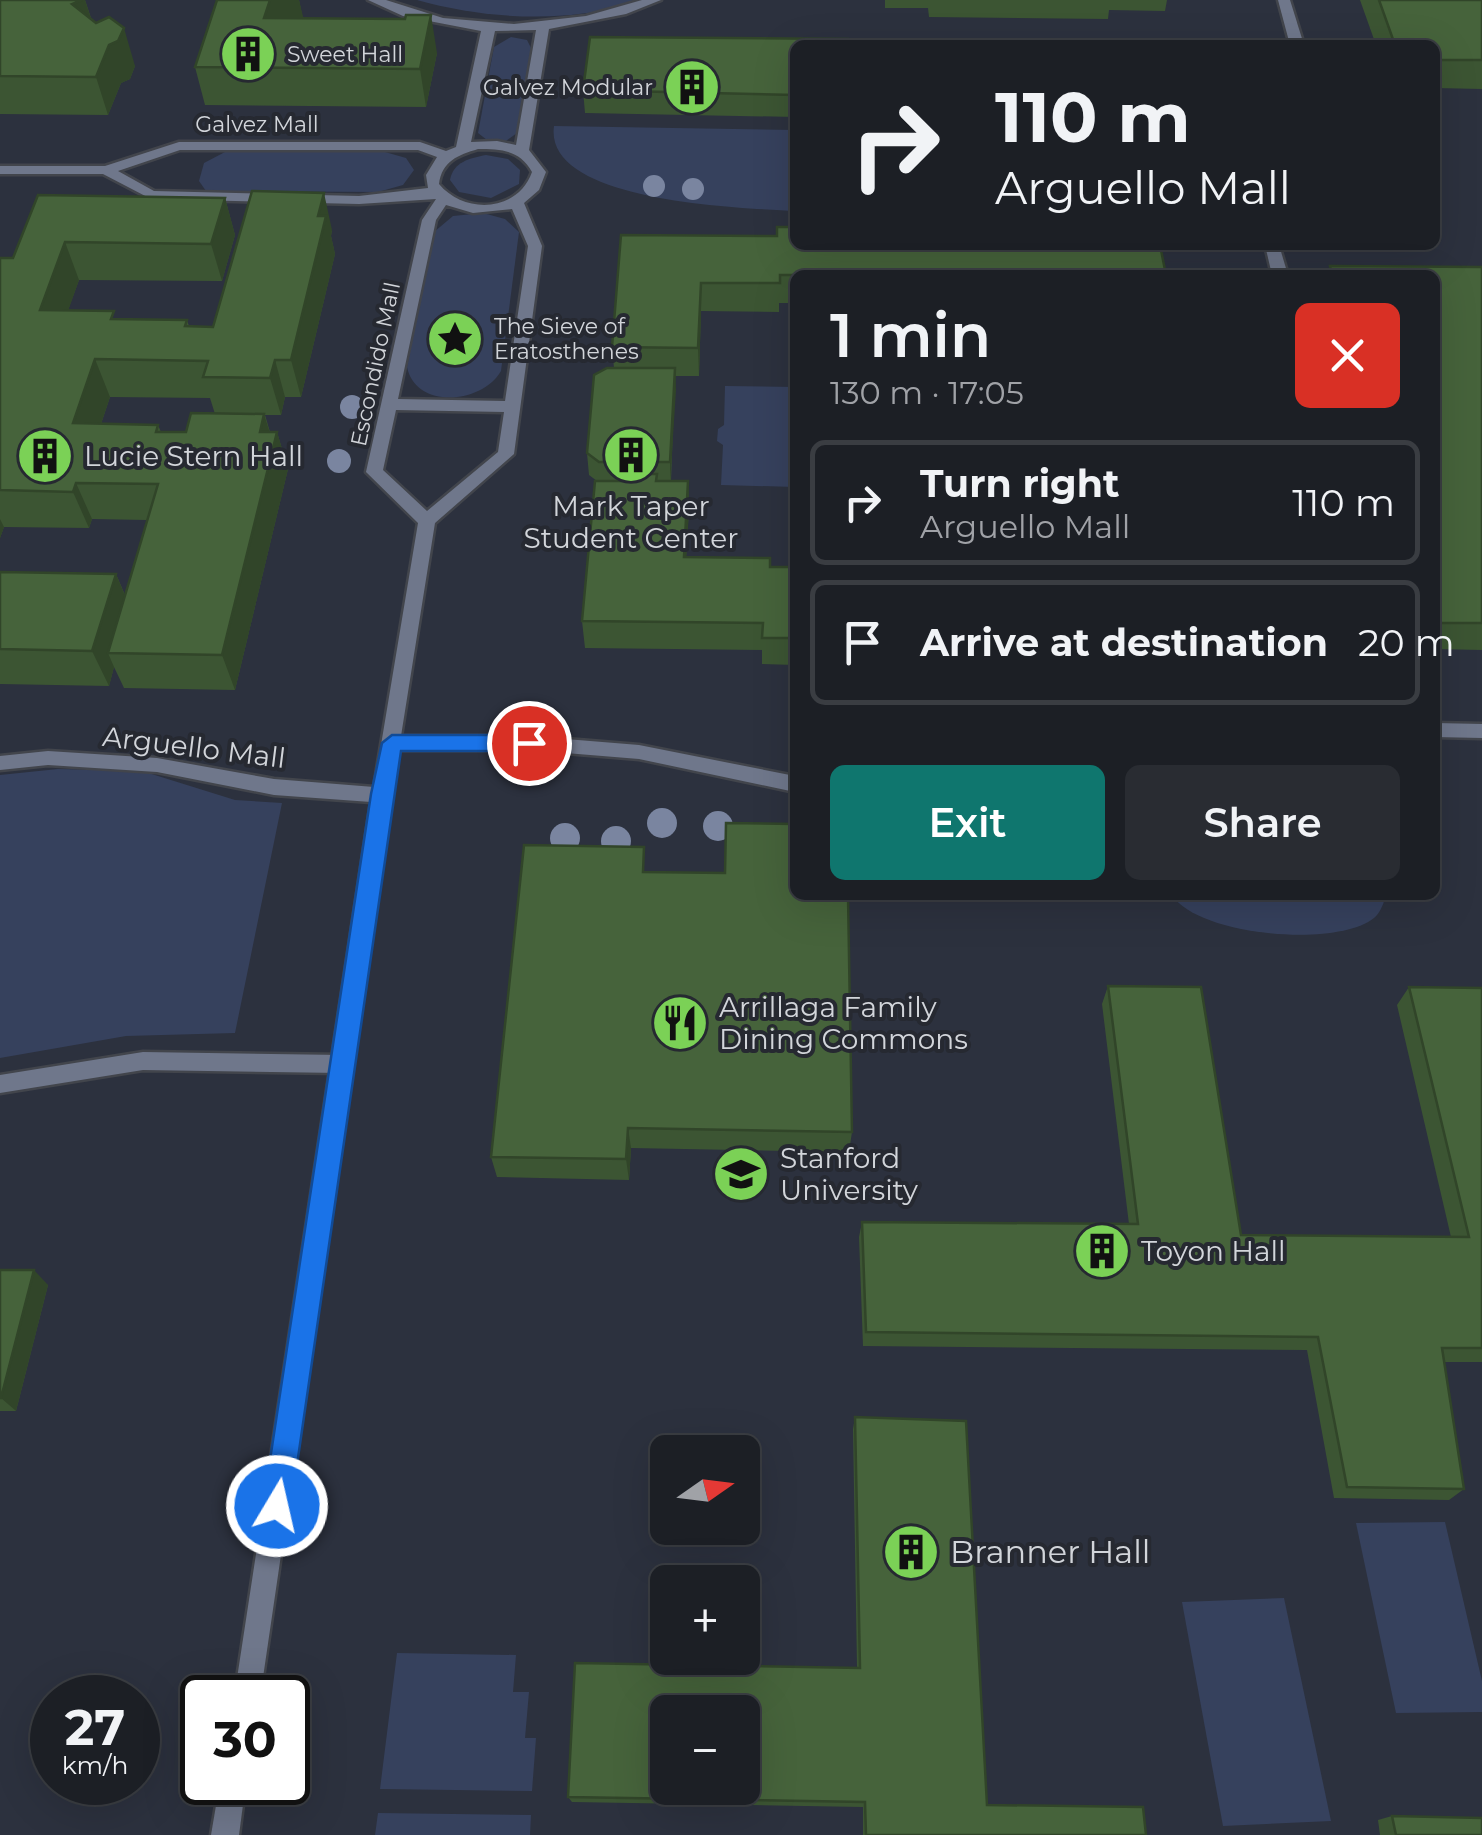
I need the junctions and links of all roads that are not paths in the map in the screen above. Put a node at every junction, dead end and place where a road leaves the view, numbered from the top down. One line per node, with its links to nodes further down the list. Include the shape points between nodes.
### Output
1 (374, 0): 4 (street, via 450,24)
2 (655, 0): 5 (street)
3 (1284, 0): 6 (street)
4 (489, 26): 5 (street); 7 (street)
5 (543, 28): 8 (street)
6 (1295, 40)
7 (463, 149): 8 (street, via 494,145); 9 (street)
8 (522, 152): 13 (street, via 536,164 538,180)
9 (447, 156): 11 (street, Galvez Mall, via 420,146 179,146); 12 (street, via 432,174)
10 (0, 170): 11 (street)
11 (106, 170): 12 (street, via 151,194 358,200)
12 (440, 195): 13 (street, via 477,209); 14 (street, Escondido Mall)
13 (516, 202): 15 (street, via 535,246)
14 (388, 404): 15 (street); 16 (street, Escondido Mall, via 374,472)
15 (510, 407): 16 (street, via 506,454)
16 (427, 521): 19 (street)
17 (1440, 730): 18 (street)
18 (1482, 731)
19 (392, 743): 21 (street, via 529,743 638,752); 22 (street)
20 (0, 763): 22 (street, Arguello Mall, via 48,758 157,765 274,787)
21 (790, 783)
22 (382, 794): 23 (street)
23 (341, 1064): 24 (street, via 143,1061); 25 (street)
24 (0, 1084)
25 (250, 1675)
26 (230, 1805): 27 (street)
27 (225, 1835)

